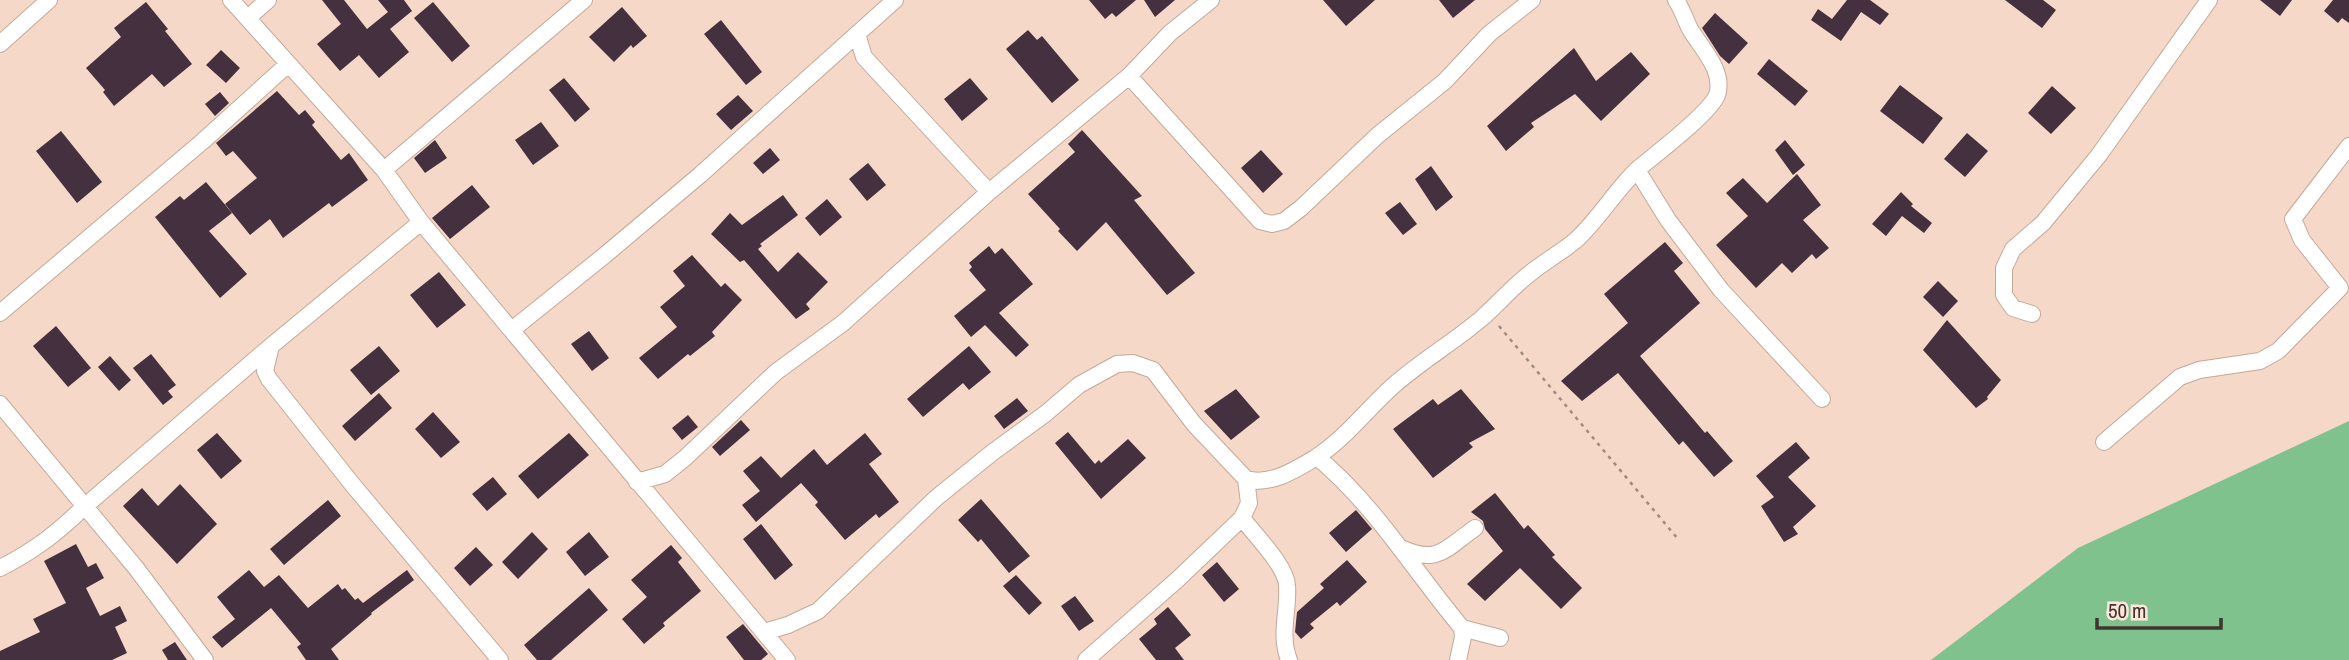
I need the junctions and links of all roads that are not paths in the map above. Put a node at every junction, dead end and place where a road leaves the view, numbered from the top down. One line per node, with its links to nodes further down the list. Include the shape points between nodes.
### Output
1 (49, 0): 12 (street)
2 (231, 0): 10 (street)
3 (268, 0): 10 (street)
4 (584, 0): 16 (street)
5 (895, 0): 11 (street)
6 (1211, 0): 14 (street, via 1170,33)
7 (1532, 0): 14 (street, via 1489,34 1445,80 1301,208 1272,224 1260,221)
8 (2209, 0): 21 (street, via 2099,155 2043,223 2013,249 2004,268 2004,295 2013,308)
9 (1678, 1): 17 (street, via 1713,64 1718,93)
10 (248, 18): 13 (street)
11 (857, 34): 18 (street, via 864,57); 22 (street, via 606,256)
12 (0, 44)
13 (287, 65): 16 (street); 20 (street)
14 (1129, 76): 18 (street)
15 (2349, 146): 26 (street, via 2293,219 2302,240 2340,288 2278,351 2260,361 2180,377)
16 (384, 170): 19 (street)
17 (1637, 170): 24 (street, via 1721,290); 27 (street, via 1574,242 1392,387)
18 (989, 192): 29 (street, via 843,323 776,372 665,474)
19 (421, 222): 22 (street); 23 (street)
20 (0, 313)
21 (2032, 314)
22 (513, 329): 29 (street)
23 (271, 346): 30 (street); 39 (street, via 265,371 269,379)
24 (1822, 400)
25 (0, 404): 30 (street)
26 (2104, 442)
27 (1317, 457): 28 (street, via 1269,480); 33 (street, via 1341,477)
28 (1246, 480): 31 (street, via 1249,503); 36 (street, via 1194,424 1153,370 1133,363 1117,364 1079,385 936,498 818,611)
29 (637, 482): 36 (street)
30 (84, 507): 34 (street, via 47,541); 38 (street)
31 (1242, 518): 41 (street); 42 (street, via 1287,584 1284,647)
32 (1475, 528): 33 (street, via 1435,557)
33 (1399, 548): 35 (street)
34 (0, 568)
35 (1462, 628): 37 (street); 43 (street)
36 (764, 632): 40 (street)
37 (1500, 638)
38 (205, 660)
39 (500, 660)
40 (787, 660)
41 (1086, 660)
42 (1289, 660)
43 (1458, 660)

